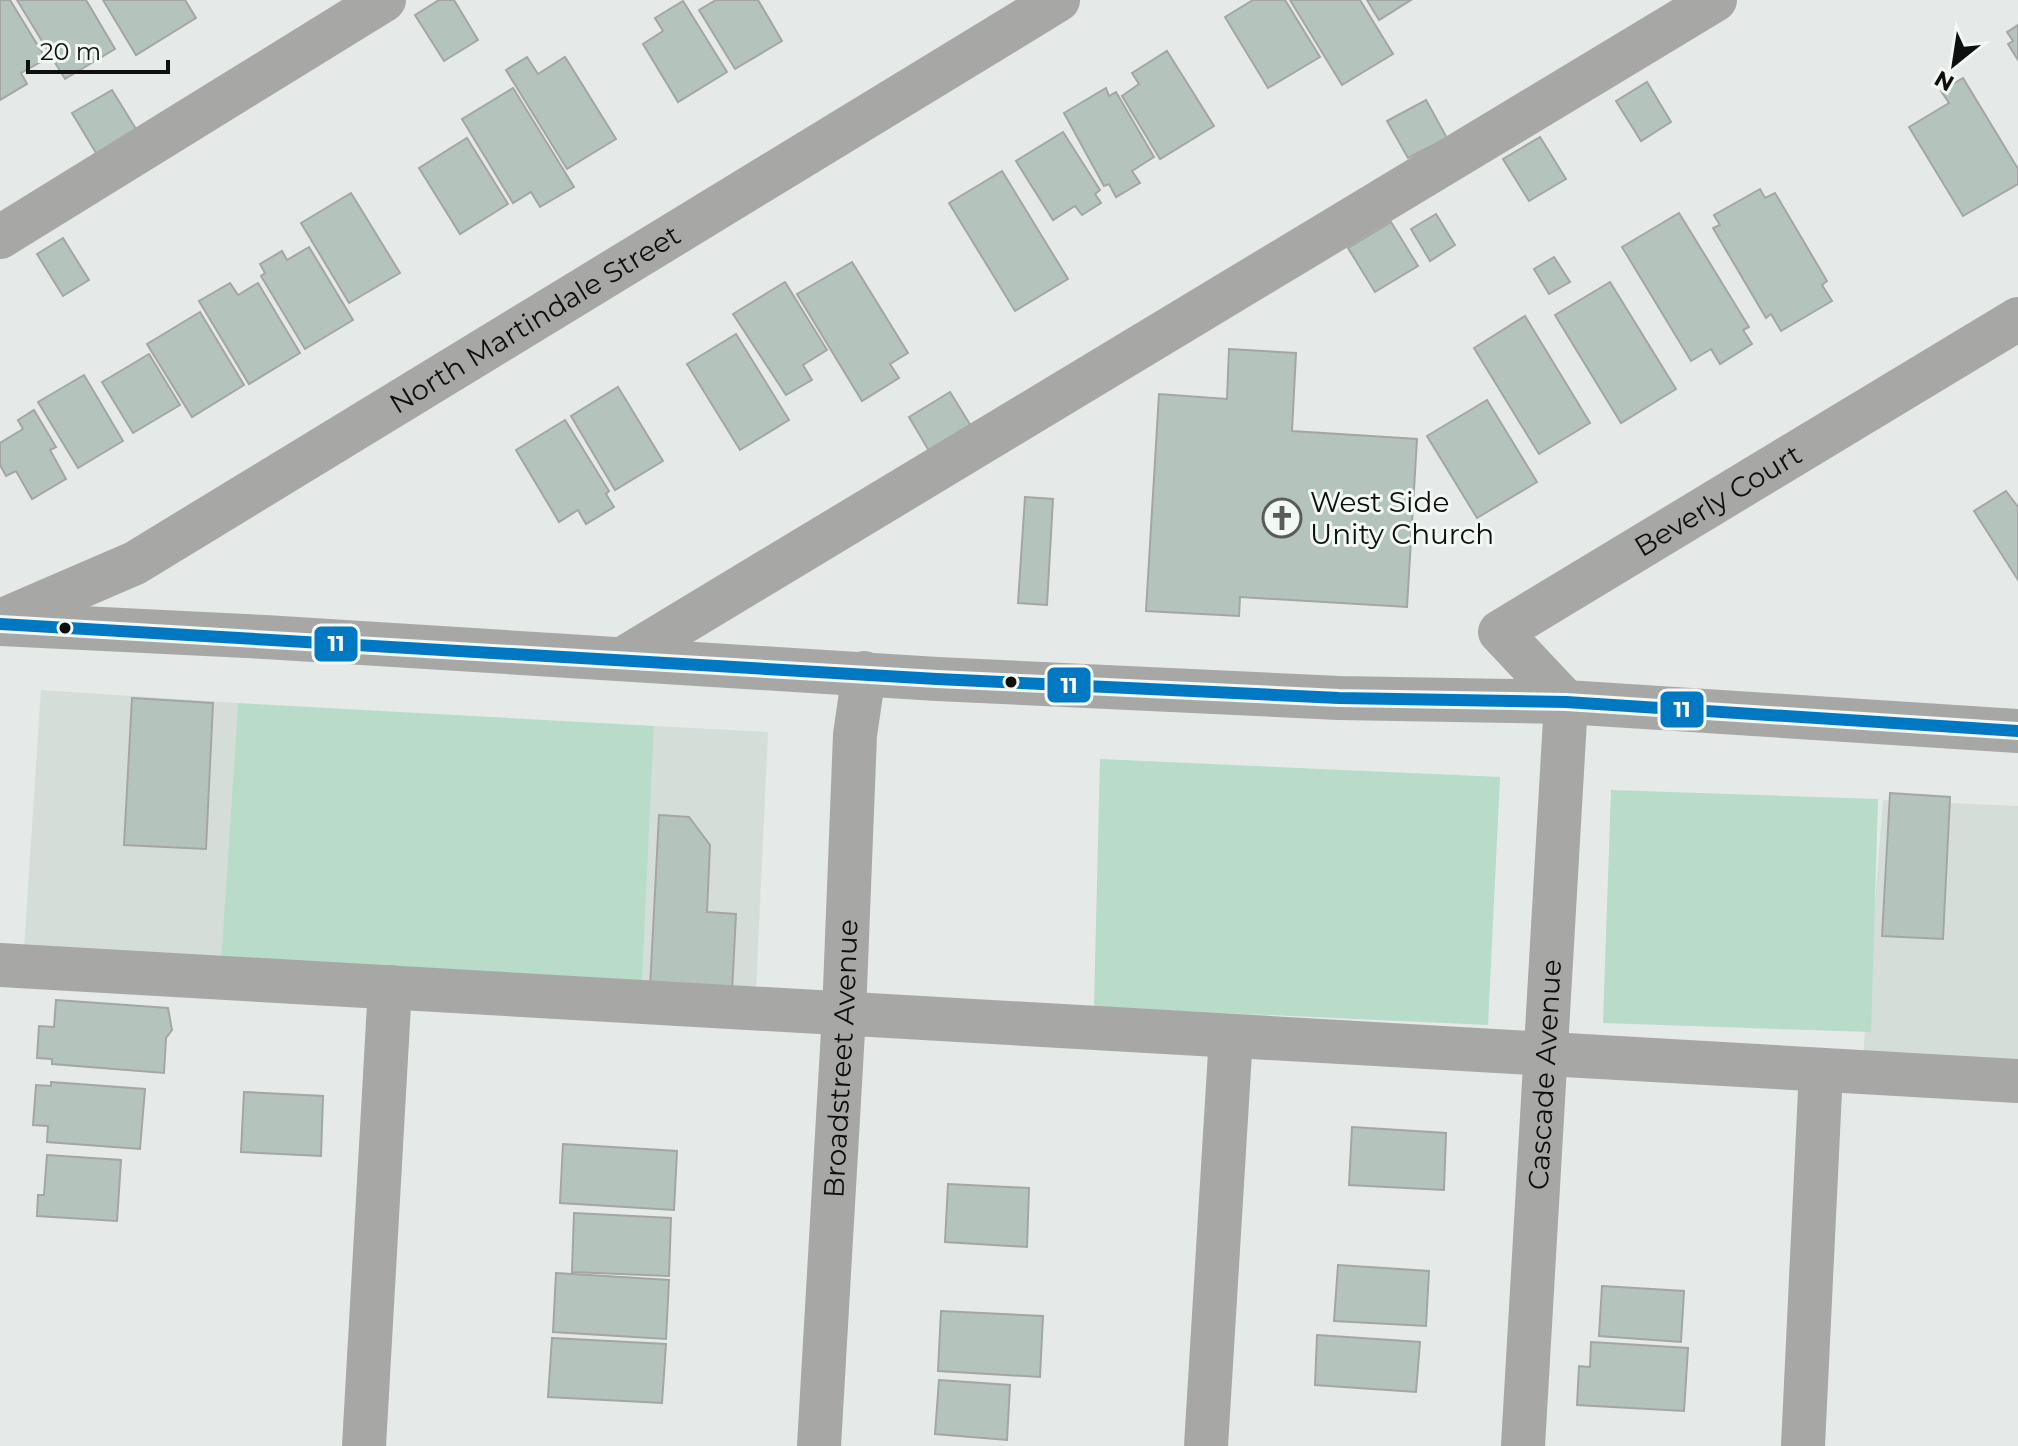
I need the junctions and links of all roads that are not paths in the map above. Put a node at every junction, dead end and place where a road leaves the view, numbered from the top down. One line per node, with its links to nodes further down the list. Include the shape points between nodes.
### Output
1 (384, 0): 4 (street)
2 (1058, 0): 6 (street, North Martindale Street, via 135,563)
3 (1715, 0): 7 (street)
4 (0, 237)
5 (2018, 319): 9 (street, Beverly Court, via 1500,632)
6 (0, 622): 7 (street)
7 (624, 658): 8 (street)
8 (864, 673): 9 (street, via 1339,698); 13 (street, Broadstreet Avenue, via 855,735)
9 (1566, 702): 10 (street); 15 (street, Cascade Avenue)
10 (2018, 731)
11 (0, 965): 12 (street)
12 (390, 987): 13 (street); 18 (street)
13 (844, 1014): 14 (street); 19 (street, Broadstreet Avenue)
14 (1231, 1036): 15 (street); 20 (street)
15 (1546, 1054): 16 (street); 21 (street, Cascade Avenue)
16 (1821, 1070): 17 (street); 22 (street)
17 (2018, 1081)
18 (364, 1446)
19 (819, 1446)
20 (1206, 1446)
21 (1523, 1446)
22 (1803, 1446)

